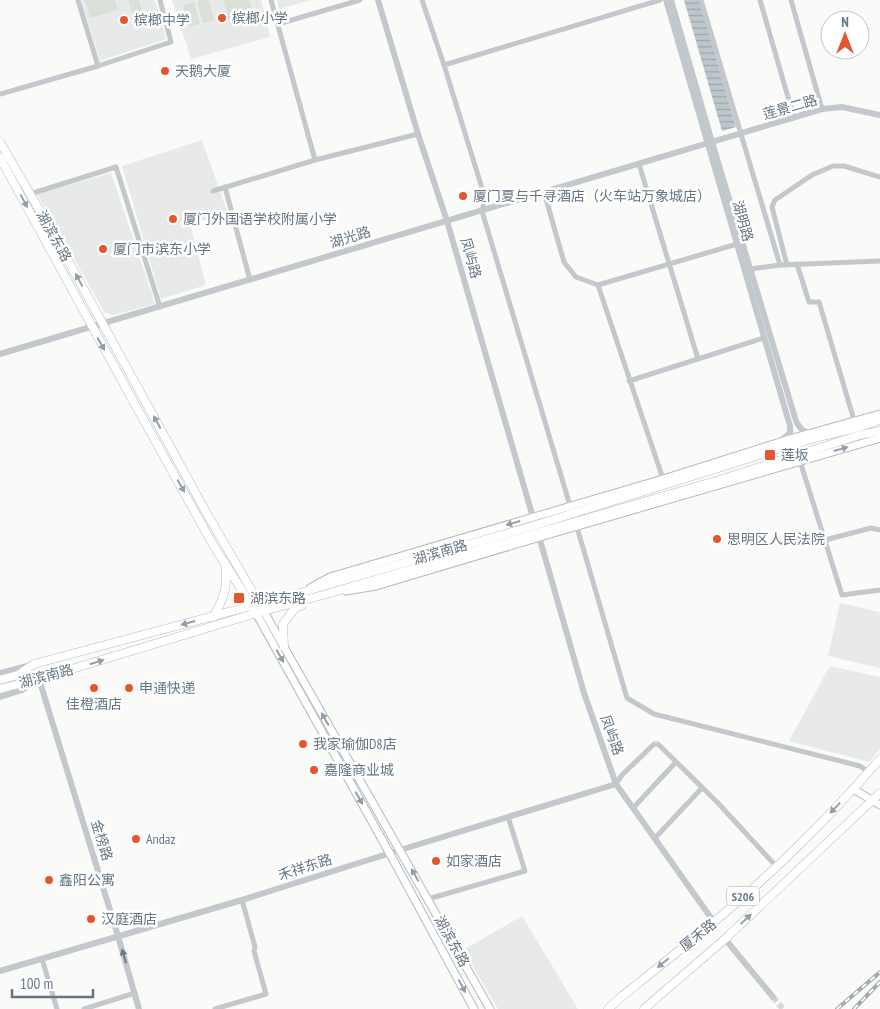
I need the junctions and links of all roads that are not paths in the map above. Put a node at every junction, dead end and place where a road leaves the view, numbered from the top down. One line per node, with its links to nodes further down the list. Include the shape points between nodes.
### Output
1 (78, 0): 15 (street)
2 (160, 0): 15 (street, via 171,42)
3 (271, 0): 13 (street)
4 (360, 0): 13 (street)
5 (378, 0): 21 (street, 凤屿路)
6 (422, 0): 14 (street)
7 (660, 0): 14 (street)
8 (666, 0): 23 (street, 湖明路)
9 (672, 0): 23 (street, 湖明路)
10 (701, 0): 20 (street)
11 (760, 0): 19 (street)
12 (791, 0): 17 (street)
13 (278, 24): 25 (street)
14 (444, 65): 32 (street, via 485,198)
15 (98, 66): 16 (street)
16 (0, 94)
17 (822, 110): 18 (street, 莲景二路, via 842,107); 19 (street, 莲景二路)
18 (880, 115)
19 (794, 118): 20 (street, 莲景二路)
20 (742, 133): 23 (street, 莲景二路); 38 (street)
21 (418, 134): 25 (street); 33 (street, 凤屿路)
22 (0, 142): 31 (main road, 湖滨东路)
23 (710, 143): 26 (street, 湖光路); 34 (street, 湖明路); 40 (street, 湖明路)
24 (0, 158): 45 (main road, 湖滨东路, one-way to 45)
25 (315, 160): 28 (street)
26 (639, 164): 30 (street, 湖光路); 36 (street)
27 (880, 177): 39 (street, via 844,166 833,166 812,175 775,200 772,207)
28 (224, 187): 29 (street); 41 (street)
29 (213, 191)
30 (544, 192): 32 (street, 湖光路); 42 (street, via 564,262 576,277)
31 (30, 194): 43 (street, via 116,167); 44 (main road, 湖滨东路, one-way to 31)
32 (482, 211): 33 (street, 湖光路); 59 (street)
33 (447, 221): 41 (street, 湖光路); 61 (street, 凤屿路)
34 (737, 244): 36 (street); 46 (street, 湖明路)
35 (880, 261): 37 (street)
36 (669, 264): 42 (street); 48 (street)
37 (797, 264): 39 (street); 51 (street, via 809,302 819,302)
38 (780, 265): 39 (street); 40 (street)
39 (787, 265)
40 (750, 268): 54 (street, 湖明路, via 796,421 803,432)
41 (250, 280): 43 (street, 湖光路)
42 (598, 285): 49 (street)
43 (160, 307): 44 (street, 湖光路)
44 (102, 324): 45 (street, 湖光路); 67 (main road, 湖滨东路, one-way to 44)
45 (92, 327): 47 (street, 湖光路); 64 (main road, 湖滨东路, one-way to 64)
46 (764, 338): 48 (street); 56 (street, 湖明路, via 790,426 790,433)
47 (0, 354)
48 (698, 359): 49 (street)
49 (629, 381): 58 (street)
50 (880, 414): 51 (main road)
51 (854, 420): 54 (main road)
52 (880, 420): 59 (main road, 湖滨南路)
53 (880, 432): 60 (main road, 湖滨南路, via 860,435)
54 (811, 433): 56 (main road)
55 (880, 438): 57 (main road, 湖滨南路, one-way to 55)
56 (776, 443): 58 (main road)
57 (800, 461): 60 (main road, 湖滨南路); 63 (street)
58 (662, 479): 59 (main road)
59 (571, 509): 61 (main road, 湖滨南路)
60 (576, 524): 61 (main road, 湖滨南路); 79 (street, via 628,698 654,714 860,766)
61 (536, 528): 66 (main road, 湖滨南路); 67 (main road, 湖滨南路, one-way to 67); 80 (street, 凤屿路, via 584,693)
62 (880, 530): 63 (street, via 871,528)
63 (824, 540): 65 (street, via 842,595)
64 (212, 543): 67 (main road, 湖滨东路); 69 (main road, via 225,564 226,580 223,599)
65 (880, 590)
66 (323, 595): 68 (main road, 湖滨南路); 70 (main road, via 295,608 283,624)
67 (255, 604): 68 (main road, 湖滨东路); 69 (main road, 湖滨南路)
68 (260, 612): 70 (main road, 湖滨东路); 74 (main road, 湖滨南路, one-way to 68); 89 (main road, 湖滨东路, one-way to 89)
69 (213, 616): 71 (main road, 湖滨南路, one-way to 71)
70 (284, 647): 88 (main road, 湖滨东路, one-way to 70)
71 (34, 664): 72 (street); 73 (main road, 湖滨南路, via 18,675)
72 (0, 673)
73 (0, 680)
74 (39, 680): 75 (main road, 湖滨南路); 76 (street); 94 (street, 金榜路)
75 (0, 689)
76 (0, 697)
77 (880, 759): 79 (main road, S206)
78 (676, 762): 80 (street, via 658,744 654,744); 81 (street); 85 (street)
79 (868, 772): 82 (main road, 厦禾路 / S206)
80 (616, 784): 85 (street, 凤屿路); 86 (street, 禾祥东路)
81 (702, 788): 87 (street); 90 (street)
82 (854, 789): 83 (main road); 90 (main road, 厦禾路 / S206, one-way to 90)
83 (877, 797): 84 (main road); 95 (main road, 厦禾路 / S206, one-way to 83)
84 (880, 805)
85 (633, 808): 87 (street, 凤屿路)
86 (508, 817): 88 (street, 禾祥东路); 91 (street, via 525,871)
87 (655, 838): 93 (street, 凤屿路)
88 (400, 850): 89 (street, 禾祥东路); 91 (main road, 湖滨东路, one-way to 88)
89 (390, 854): 92 (street, 禾祥东路); 101 (main road, 湖滨东路, one-way to 101)
90 (776, 866): 93 (main road, 厦禾路 / S206)
91 (428, 899): 106 (main road, 湖滨东路)
92 (242, 900): 94 (street, 禾祥东路); 105 (street, via 266,994)
93 (714, 922): 107 (main road, 厦禾路 / S206, one-way to 107)
94 (118, 936): 96 (street, 禾祥东路); 98 (street, 金榜路, one-way to 94)
95 (724, 939): 99 (street); 108 (main road, 厦禾路 / S206)
96 (42, 959): 97 (street, 禾祥东路); 100 (street)
97 (0, 971)
98 (134, 993): 103 (street); 104 (street, 金榜路)
99 (773, 997)
100 (57, 1008): 102 (street)
101 (471, 1008)
102 (50, 1009)
103 (84, 1009)
104 (139, 1009)
105 (215, 1009)
106 (490, 1009)
107 (608, 1009)
108 (644, 1009)

